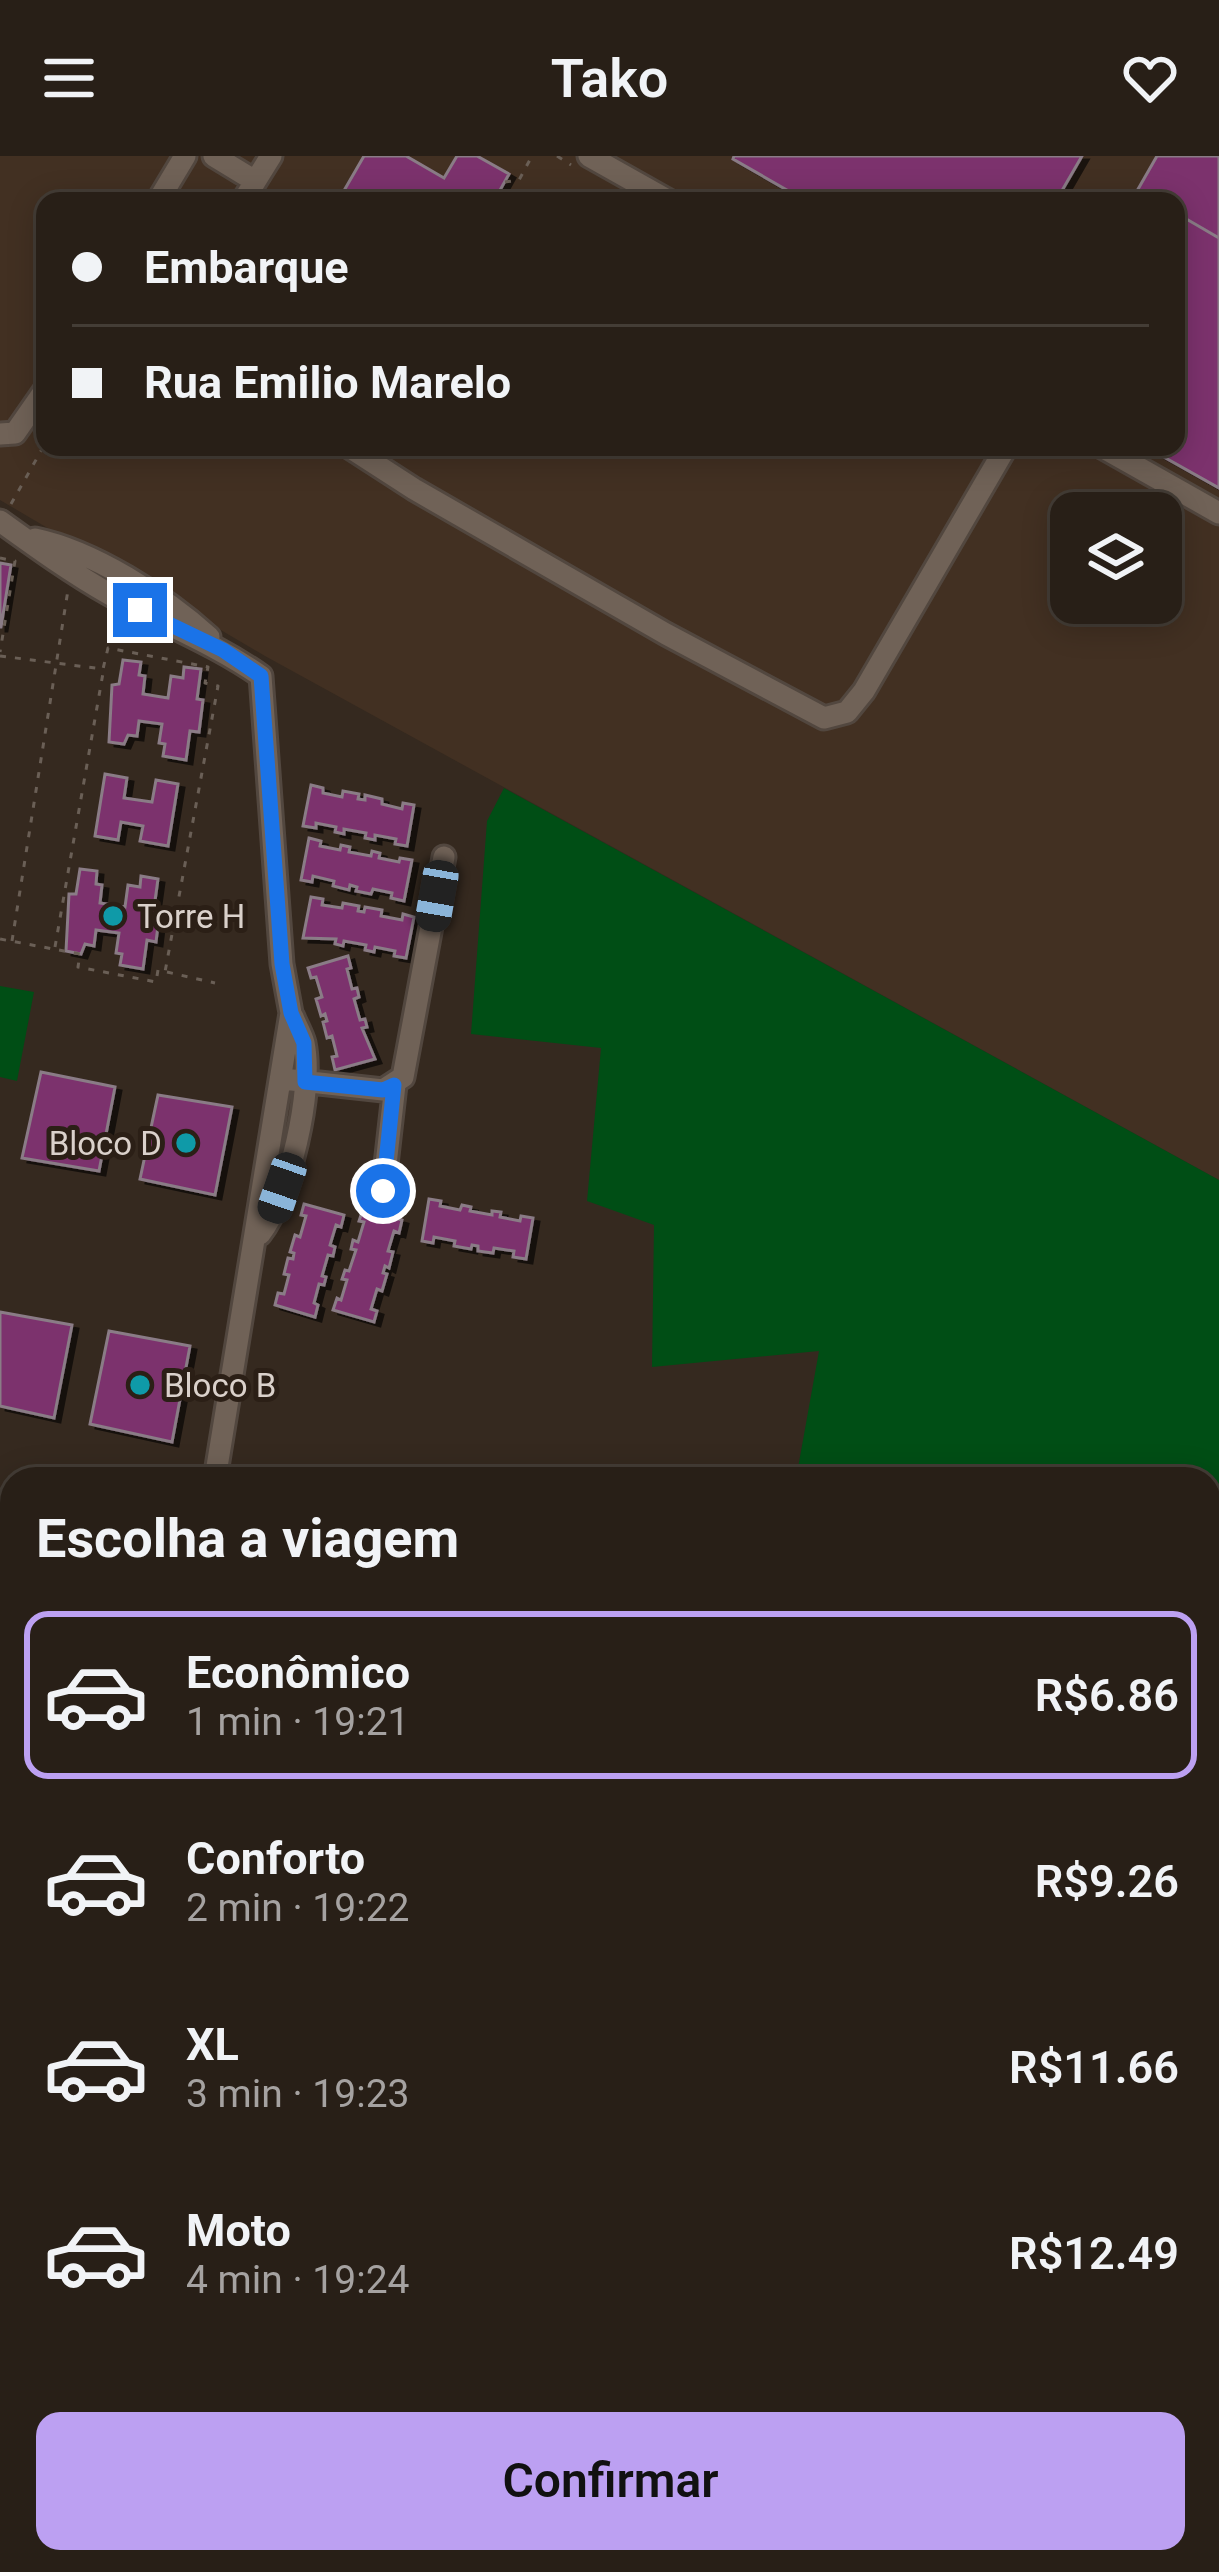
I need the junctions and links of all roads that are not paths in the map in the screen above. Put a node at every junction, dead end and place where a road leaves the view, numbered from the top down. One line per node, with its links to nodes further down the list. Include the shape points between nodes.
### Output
1 (185, 156): 6 (street)
2 (214, 156): 5 (street)
3 (589, 156): 7 (street)
4 (268, 157): 5 (street)
5 (249, 191)
6 (163, 192)
7 (652, 192)
8 (36, 402): 9 (street, via 15,434)
9 (0, 434)
10 (363, 456): 11 (street, via 824,718 847,712 864,691)
11 (1001, 456)
12 (1118, 456): 13 (street)
13 (1219, 513)
14 (1, 521): 15 (street)
15 (21, 536): 16 (street, via 71,571); 16 (street, via 84,554)
16 (115, 585): 18 (street, via 261,676)
17 (444, 856): 19 (street, via 409,1052)
18 (294, 1080): 19 (street); 21 (street, via 253,1244)
19 (394, 1085): 20 (street)
20 (383, 1191)
21 (217, 1467)

